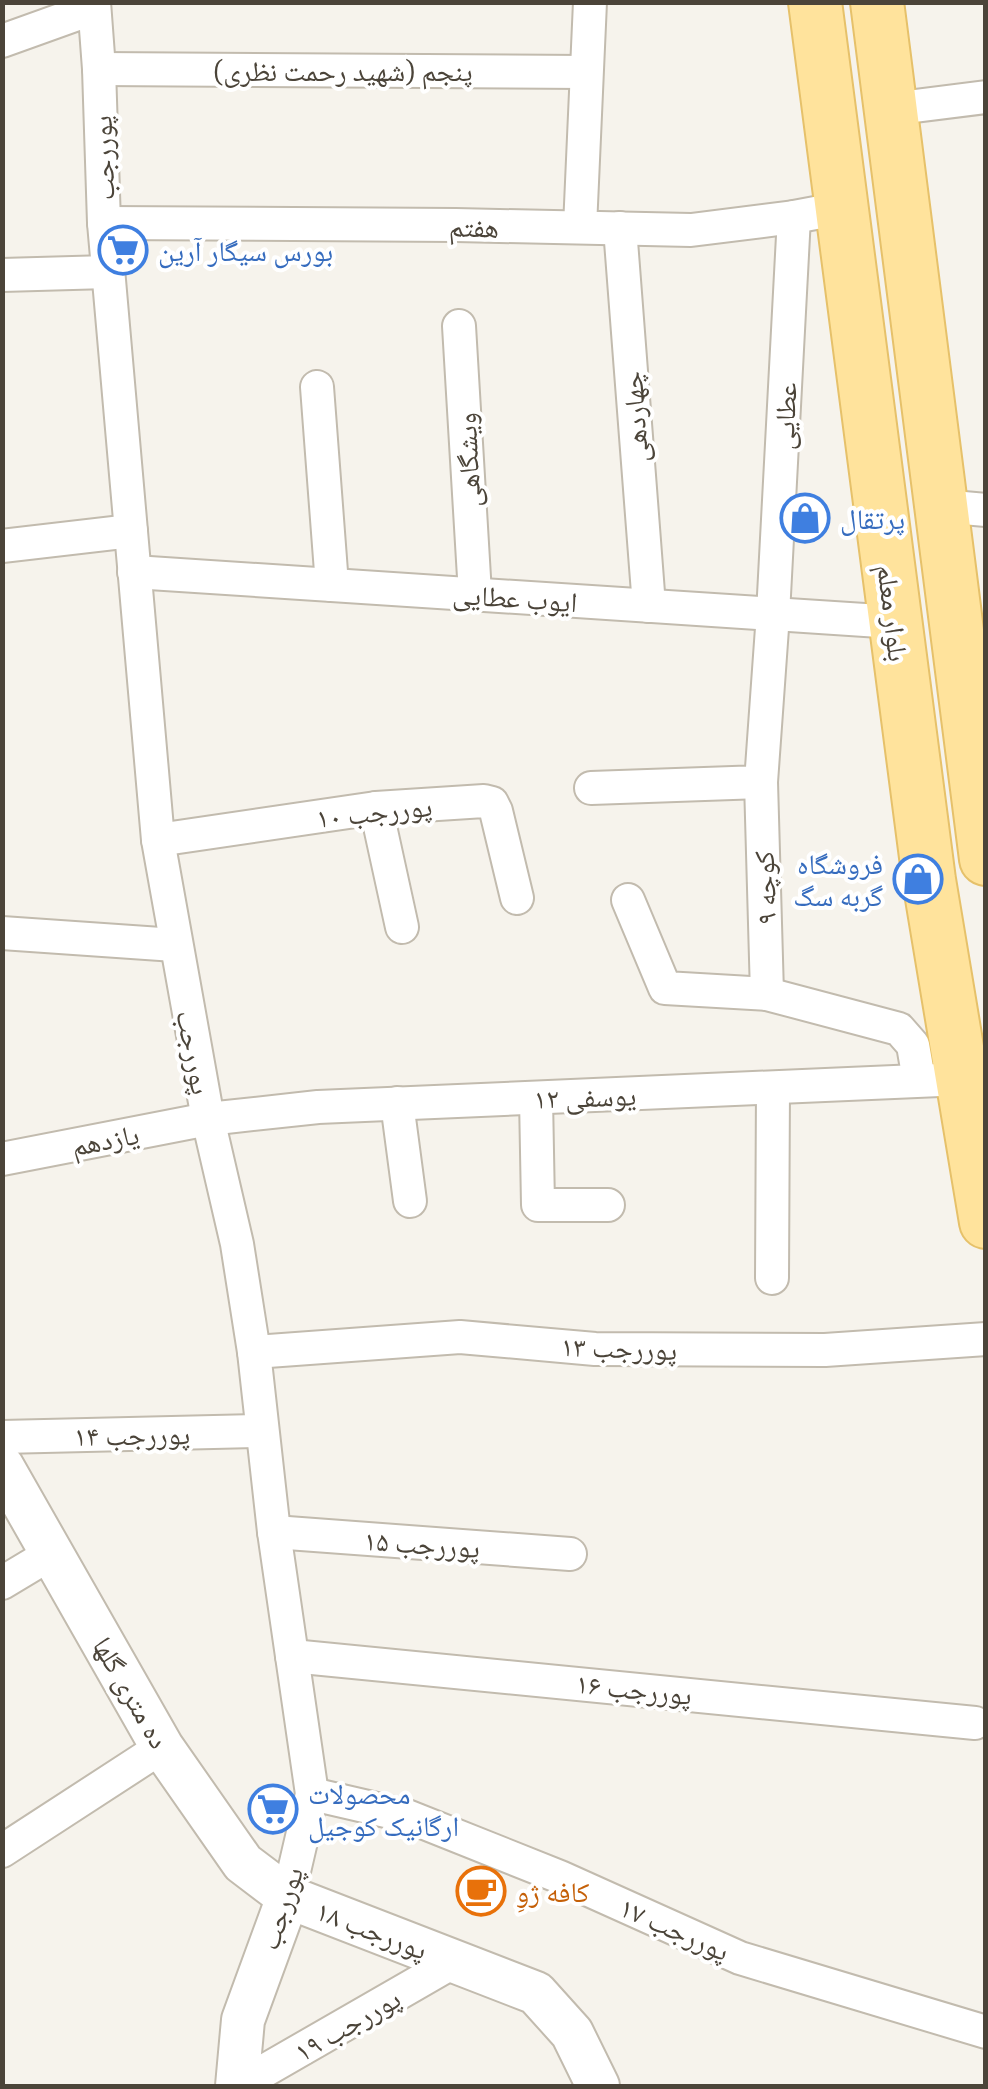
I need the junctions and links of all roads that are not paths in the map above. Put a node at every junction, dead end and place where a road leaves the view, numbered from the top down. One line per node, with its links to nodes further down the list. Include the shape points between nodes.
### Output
1 (590, 2): 7 (street)
2 (815, 2): 10 (main road, بلوار معلم)
3 (877, 2): 9 (main road)
4 (94, 5): 5 (street); 6 (street, پوررجب)
5 (2, 40)
6 (99, 69): 7 (street, پنجم (شهید رحمت نظری)); 11 (street, پوررجب)
7 (586, 72): 12 (street)
8 (986, 97): 9 (street)
9 (890, 109): 18 (main road)
10 (818, 212): 13 (street, هفتم, via 691,230); 25 (street, عطایی); 26 (main road, بلوار معلم)
11 (104, 223): 12 (street, هفتم); 14 (street, پوررجب)
12 (580, 228): 13 (street, هفتم)
13 (620, 228): 24 (street, چهاردهی)
14 (108, 272): 15 (street); 19 (street, پوررجب)
15 (2, 275)
16 (459, 326): 23 (street, ویشگاهی)
17 (318, 387): 22 (street)
18 (963, 508): 27 (main road)
19 (131, 531): 20 (street); 21 (street, پوررجب)
20 (2, 546)
21 (134, 572): 22 (street, ایوب عطایی); 31 (street, پوررجب)
22 (332, 585): 23 (street, ایوب عطایی)
23 (475, 594): 24 (street, ایوب عطایی)
24 (648, 606): 25 (street, ایوب عطایی)
25 (773, 614): 26 (street, ایوب عطایی); 28 (street, عطایی)
26 (895, 622): 39 (main road, بلوار معلم, via 929,880)
27 (971, 631): 32 (main road)
28 (761, 782): 29 (street); 38 (street, کوچه ۹)
29 (591, 788)
30 (376, 808): 31 (street, پوررجب ۱۰); 33 (street, پوررجب ۱۰, via 492,803); 35 (street)
31 (158, 840): 37 (street, پوررجب)
32 (986, 860)
33 (516, 898)
34 (628, 900): 38 (street, via 665,988)
35 (402, 927)
36 (2, 933): 37 (street)
37 (176, 945): 43 (street, پوررجب)
38 (767, 994): 39 (street, via 899,1029)
39 (941, 1080): 40 (street, یوسفی ۱۲); 47 (main road, بلوار معلم)
40 (773, 1088): 41 (street, یوسفی ۱۲); 48 (street)
41 (536, 1098): 42 (street, یوسفی ۱۲); 46 (street, via 538,1206)
42 (398, 1103): 43 (street, یوسفی ۱۲); 45 (street)
43 (208, 1119): 44 (street, یازدهم); 50 (street, پوررجب)
44 (2, 1159)
45 (410, 1201)
46 (608, 1205)
47 (986, 1222)
48 (772, 1278)
49 (986, 1340): 50 (street, پوررجب ۱۳, via 825,1350 595,1350 460,1337)
50 (254, 1352): 51 (street, پوررجب)
51 (261, 1431): 52 (street, پوررجب ۱۴); 54 (street, پوررجب)
52 (2, 1438)
53 (2, 1466): 55 (street, ده متری گلها)
54 (274, 1532): 56 (street, پوررجب ۱۵); 58 (street, پوررجب)
55 (52, 1554): 57 (street); 60 (street, ده متری گلها)
56 (570, 1554)
57 (2, 1583)
58 (292, 1656): 59 (street, پوررجب ۱۶); 61 (street, پوررجب)
59 (975, 1723)
60 (162, 1747): 62 (street); 63 (street, ده متری گلها, via 244,1863)
61 (312, 1794): 63 (street, پوررجب); 65 (street, پوررجب ۱۷, via 407,1816 740,1958)
62 (2, 1851)
63 (288, 1897): 64 (street, پوررجب ۱۸); 66 (street, پوررجب, via 243,2020)
64 (456, 1962): 66 (street, پوررجب ۱۹); 67 (street, پوررجب ۱۸, via 536,1992 572,2033)
65 (986, 2032)
66 (238, 2086)
67 (598, 2086)

